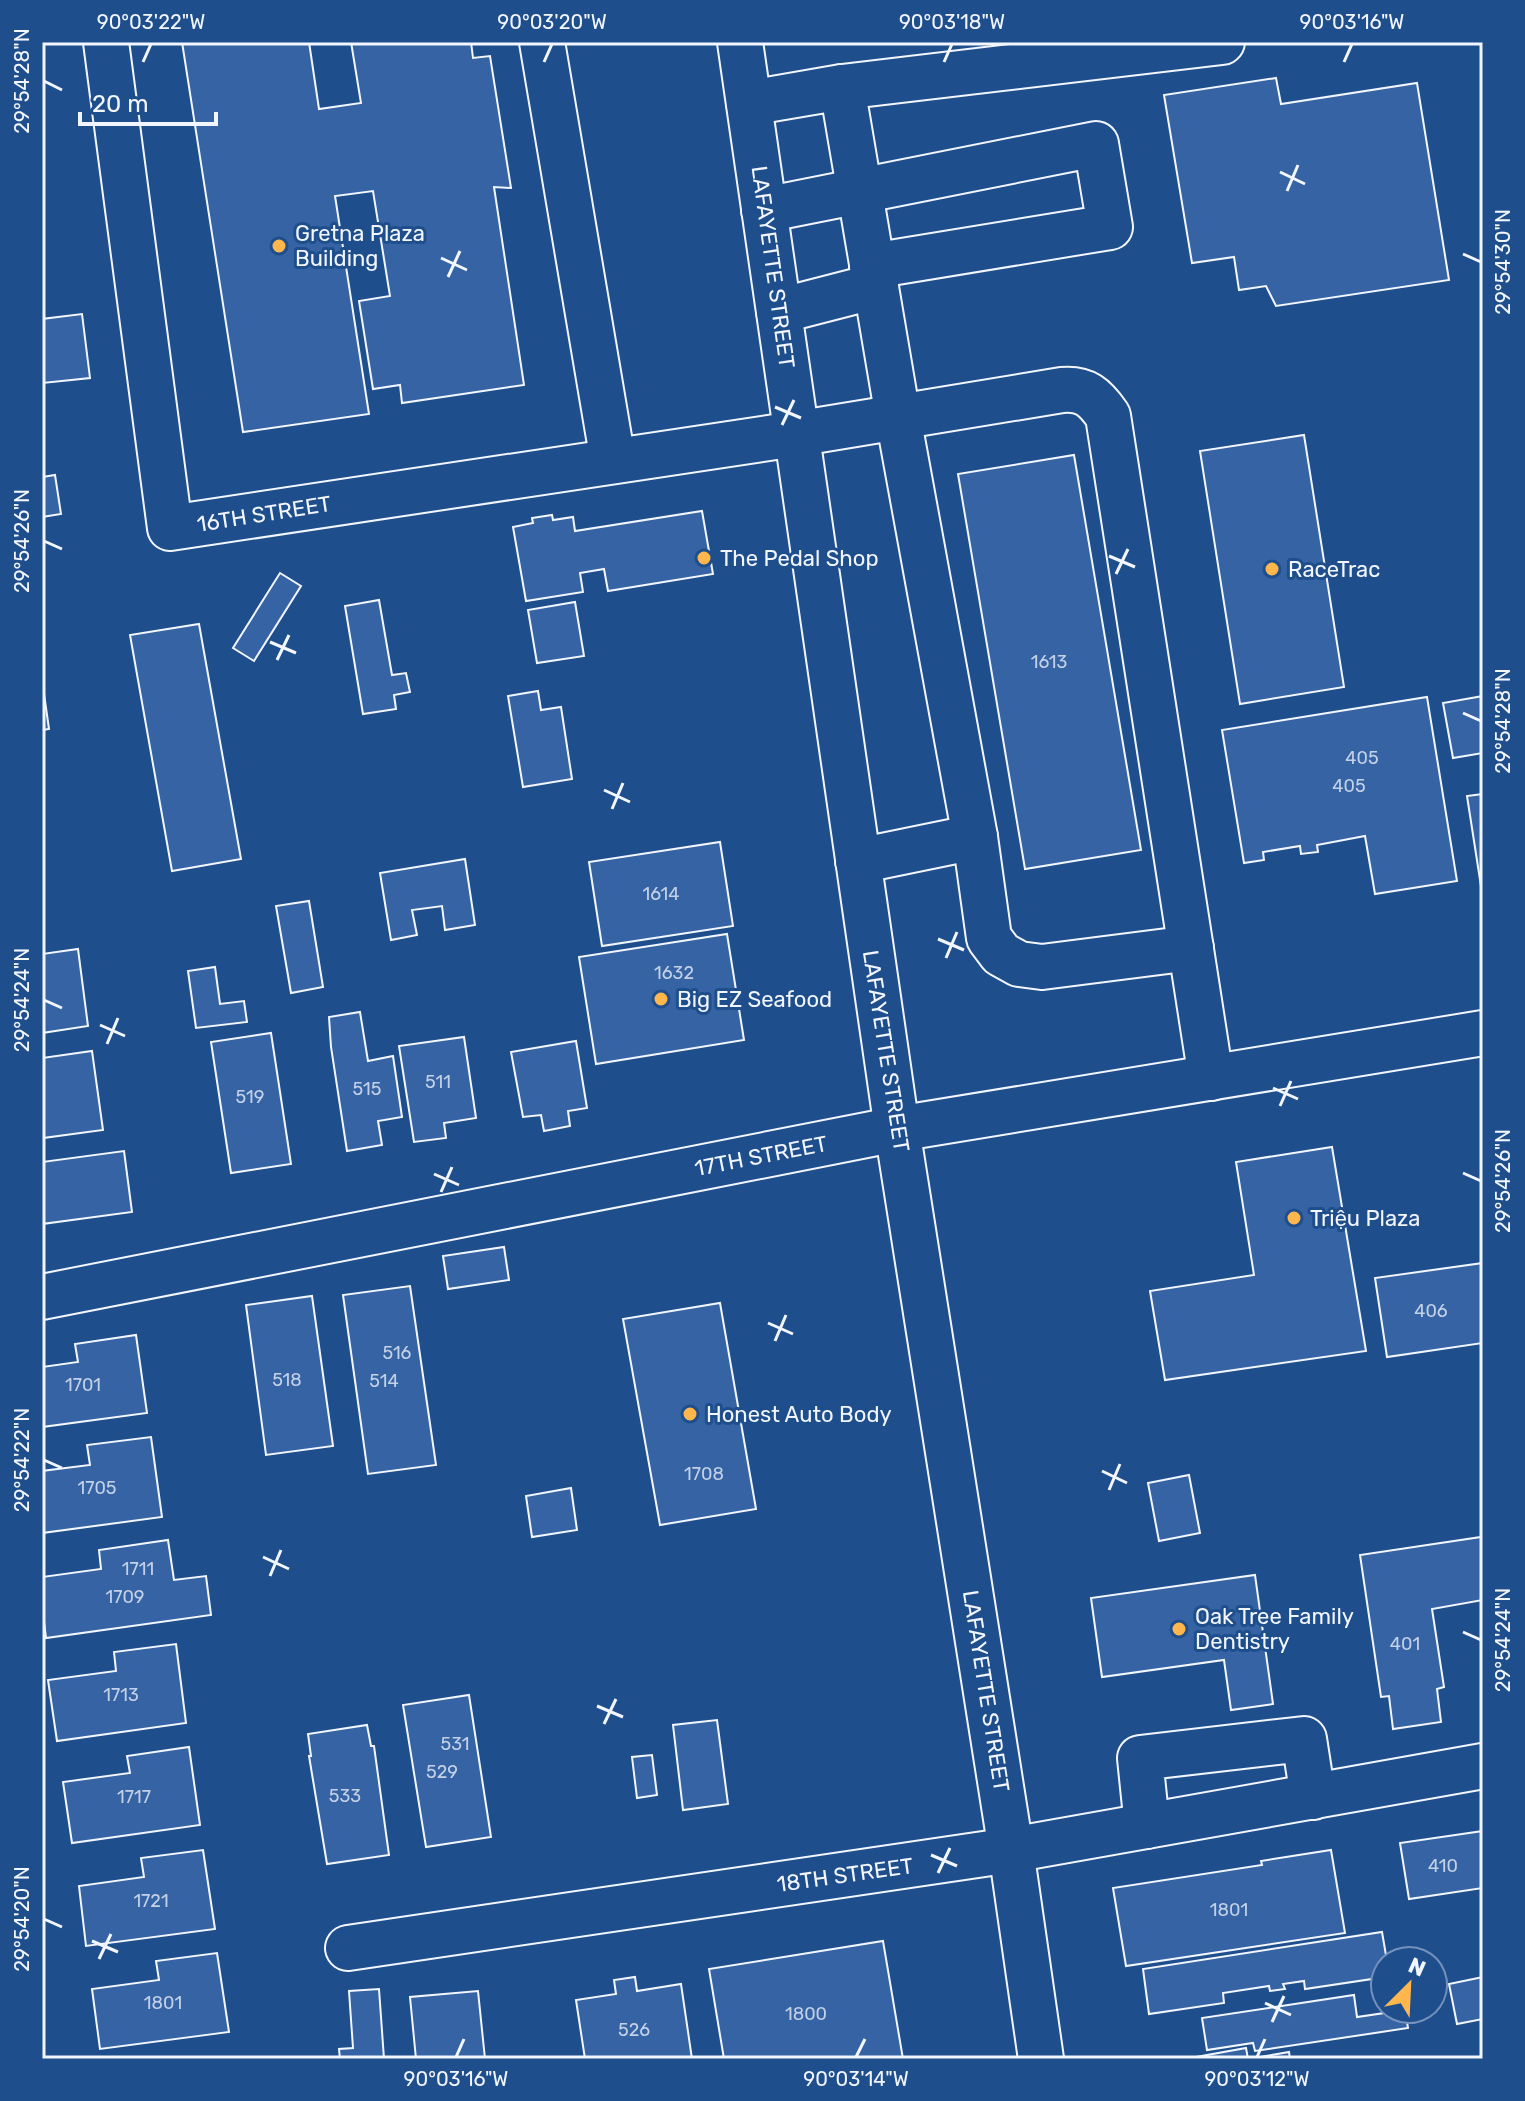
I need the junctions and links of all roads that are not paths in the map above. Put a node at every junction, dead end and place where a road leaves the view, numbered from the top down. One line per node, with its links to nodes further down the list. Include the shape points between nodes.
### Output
1 (106, 42): 13 (main road, 16TH STREET, via 170,528)
2 (542, 42): 13 (main road)
3 (740, 42): 6 (main road, LAFAYETTE STREET)
4 (1222, 42): 5 (main road)
5 (842, 87): 6 (main road); 7 (main road)
6 (749, 103): 8 (main road, LAFAYETTE STREET)
7 (860, 190): 8 (main road); 9 (main road); 9 (main road, via 1096,144 1110,227)
8 (764, 210): 10 (main road, LAFAYETTE STREET)
9 (874, 276): 10 (main road); 11 (main road)
10 (779, 311): 12 (main road, LAFAYETTE STREET)
11 (898, 417): 12 (main road, 16TH STREET); 14 (main road); 16 (main road, 16TH STREET, via 1077,389 1091,394 1108,416)
12 (795, 434): 13 (main road, 16TH STREET); 15 (main road, LAFAYETTE STREET)
13 (613, 461)
14 (975, 837): 15 (main road); 16 (main road, via 989,938 1001,954 1019,964 1042,967)
15 (858, 861): 19 (main road, LAFAYETTE STREET)
16 (1191, 948): 18 (main road, 16TH STREET)
17 (1483, 1033): 18 (main road, 17TH STREET)
18 (1211, 1078): 19 (main road, 17TH STREET)
19 (897, 1129): 20 (main road, 17TH STREET); 24 (main road, LAFAYETTE STREET)
20 (42, 1297)
21 (1483, 1766): 22 (main road, 18TH STREET)
22 (1313, 1797): 23 (main road, 18TH STREET); 23 (main road, via 1304,1739 1140,1758)
23 (1147, 1826): 24 (main road, 18TH STREET)
24 (1011, 1850): 25 (main road, 18TH STREET); 26 (main road, LAFAYETTE STREET)
25 (348, 1948)
26 (1041, 2059)

